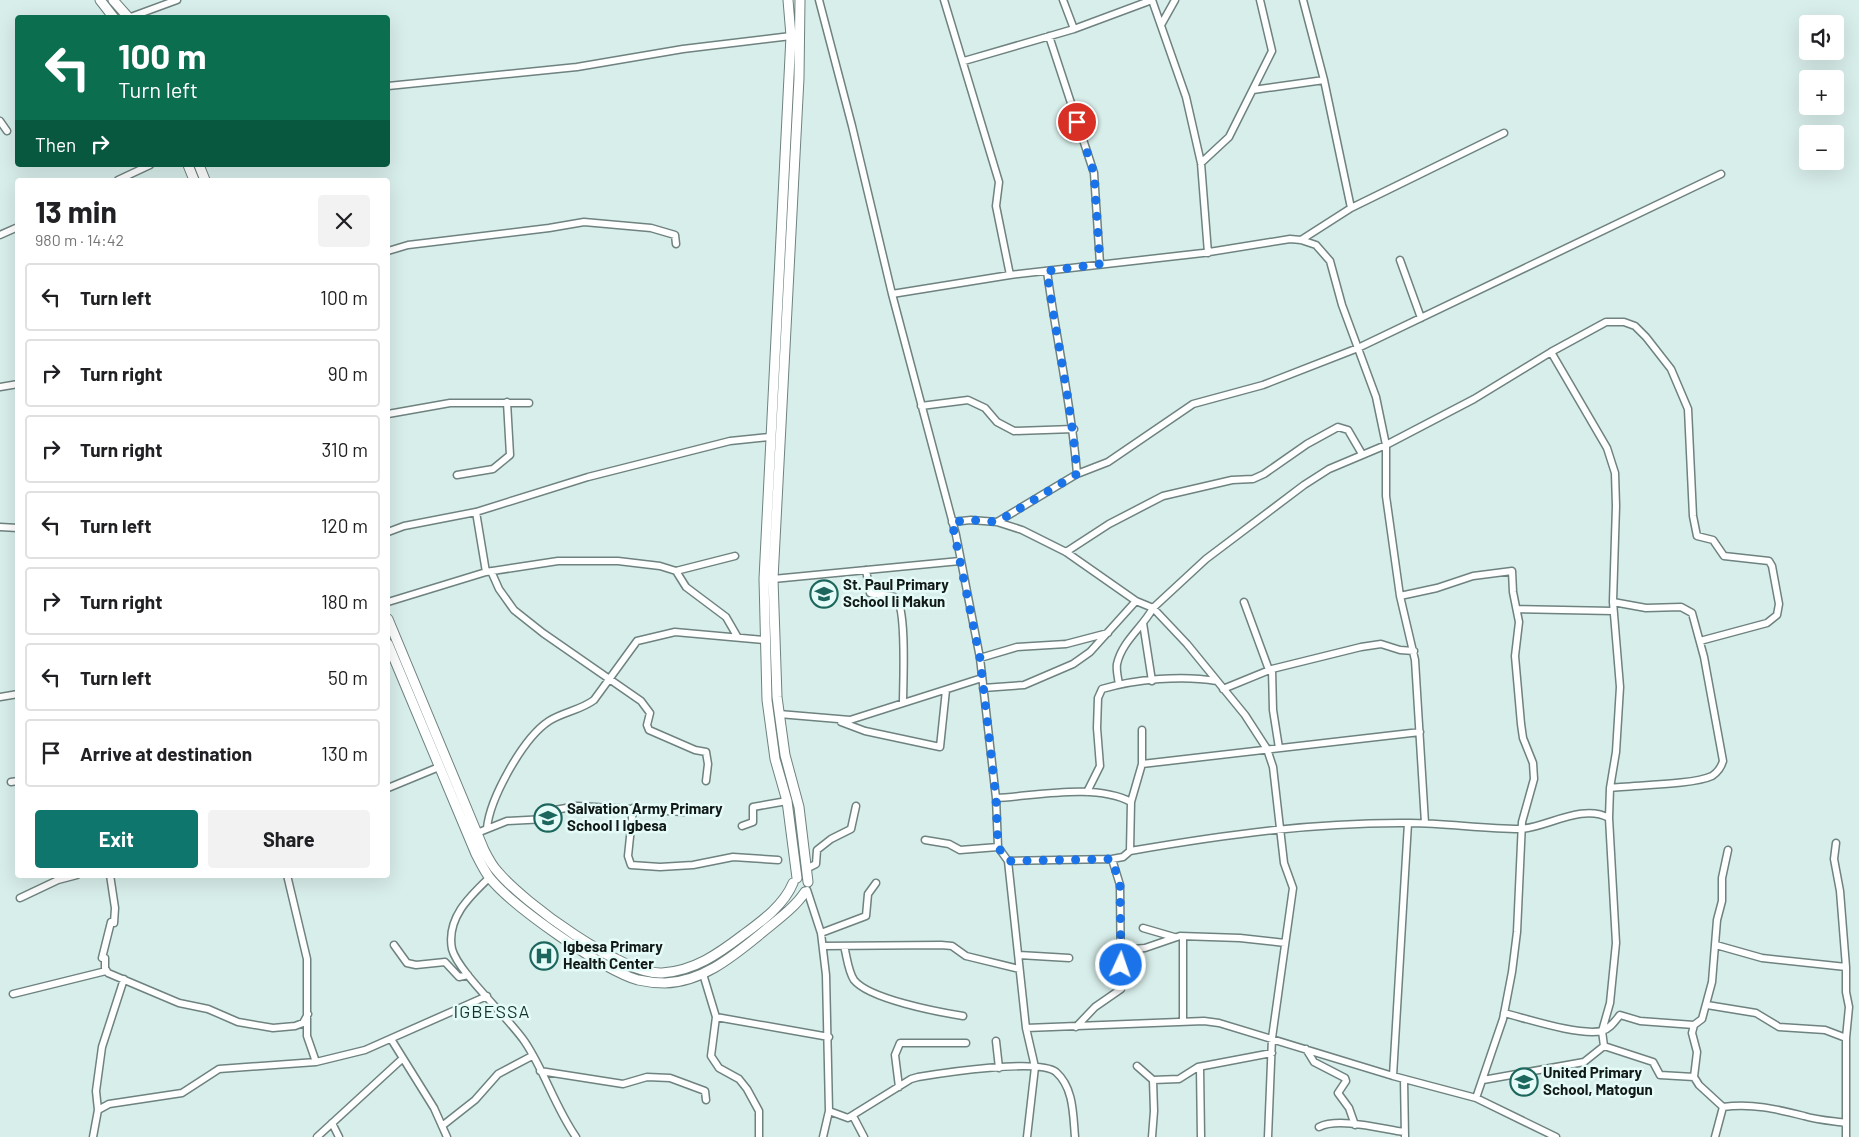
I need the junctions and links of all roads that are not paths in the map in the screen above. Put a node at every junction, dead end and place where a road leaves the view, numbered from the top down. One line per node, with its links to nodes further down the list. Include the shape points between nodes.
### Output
1 (100, 0): 13 (street)
2 (113, 0): 14 (street)
3 (177, 0): 15 (street)
4 (788, 0): 18 (street)
5 (800, 0): 70 (street, via 799,78)
6 (819, 0): 42 (street)
7 (944, 0): 20 (street)
8 (1063, 0): 17 (street)
9 (1152, 0): 16 (street); 17 (street)
10 (1175, 0): 16 (street)
11 (1260, 0): 23 (street, via 1272,51)
12 (1303, 0): 21 (street)
13 (112, 15)
14 (127, 15)
15 (135, 15)
16 (1161, 25): 27 (street, via 1186,97)
17 (1074, 29): 19 (street)
18 (791, 36): 22 (street, via 577,67); 53 (street)
19 (1049, 36): 20 (street); 39 (street, via 1094,173)
20 (964, 61): 41 (street, via 999,182 996,206)
21 (1324, 80): 23 (street); 31 (street)
22 (390, 86)
23 (1253, 90): 27 (street, via 1229,137)
24 (0, 121): 25 (street)
25 (7, 131)
26 (1504, 133): 31 (street)
27 (1201, 163): 37 (street)
28 (146, 167): 30 (street)
29 (1721, 174): 43 (street)
30 (122, 178)
31 (1351, 208): 34 (street)
32 (15, 228): 33 (street)
33 (0, 235)
34 (1301, 240): 37 (street); 44 (street, via 1316,245 1330,261)
35 (676, 244): 36 (street, via 676,235 659,230 584,222 408,245)
36 (390, 250)
37 (1208, 253): 39 (street)
38 (1400, 260): 43 (street)
39 (1100, 264): 40 (street)
40 (1047, 271): 41 (street); 52 (street)
41 (1010, 275): 42 (street)
42 (892, 294): 50 (street)
43 (1421, 318): 44 (street)
44 (1358, 348): 54 (street, via 1376,397); 56 (street, via 1263,385 1193,404 1108,462)
45 (1551, 352): 54 (street, via 1474,399); 75 (street, via 1606,448 1615,473); 84 (street, via 1606,322 1624,322 1636,326 1671,369 1688,409 1695,530 1698,536 1713,540 1724,556 1769,561 1779,604 1777,615 1767,623)
46 (15, 384): 47 (street)
47 (0, 387)
48 (507, 402): 49 (street); 51 (street, via 450,403); 57 (street, via 510,455 493,469)
49 (528, 403)
50 (920, 406): 52 (street, via 968,400 1014,431); 59 (street)
51 (390, 414)
52 (1074, 429): 56 (street)
53 (769, 437): 58 (street, via 730,441 588,477); 83 (street)
54 (1386, 445): 55 (street); 71 (street, via 1386,496)
55 (1362, 454): 64 (street, via 1348,430 1338,427 1264,474 1163,496 1109,524); 76 (street, via 1304,485 1206,559)
56 (1077, 474): 60 (street)
57 (457, 475)
58 (476, 512): 63 (street); 69 (street)
59 (952, 522): 60 (street); 66 (street)
60 (997, 522): 64 (street, via 1022,530)
61 (0, 527): 62 (street)
62 (15, 528)
63 (390, 531)
64 (1066, 552): 73 (street)
65 (735, 556): 68 (street)
66 (960, 562): 67 (street); 87 (street)
67 (866, 570): 70 (street); 99 (street, via 870,592 893,596 898,602 904,642)
68 (676, 571): 69 (street, via 660,566 595,559); 82 (street, via 686,587 726,617)
69 (488, 572): 72 (street); 90 (street, via 514,610)
70 (773, 579): 100 (street)
71 (1400, 596): 77 (street, via 1473,576 1511,570); 86 (street)
72 (390, 601)
73 (1136, 601): 76 (street); 81 (street)
74 (1244, 602): 88 (street)
75 (1613, 602): 78 (street); 84 (street, via 1646,608 1688,609)
76 (1153, 608): 79 (street); 92 (street)
77 (1517, 609): 78 (street); 124 (street, via 1516,656 1521,724 1534,770 1534,787)
78 (1613, 611): 110 (street, via 1620,688)
79 (1143, 623): 91 (street); 93 (street, via 1131,636 1117,665)
80 (390, 624): 125 (street)
81 (1109, 632): 87 (street, via 1066,644 1017,647); 94 (street, via 1090,652 1065,668 1024,685)
82 (737, 636): 83 (street); 90 (street, via 671,632 637,641)
83 (764, 640): 113 (street, via 772,742)
84 (1700, 641): 110 (street, via 1724,761 1720,770 1710,777)
85 (390, 649): 107 (street)
86 (1414, 651): 88 (street, via 1382,644 1371,645); 103 (street)
87 (980, 658): 89 (street)
88 (1270, 669): 95 (street); 104 (street)
89 (982, 678): 94 (street); 96 (street)
90 (609, 680): 108 (street, via 644,704 650,716 649,730 706,752); 122 (street, via 586,706 550,721 526,742 496,798)
91 (1152, 681): 92 (street, via 1188,677); 93 (street)
92 (1217, 681): 95 (street)
93 (1119, 684): 111 (street, via 1102,689 1098,698 1100,766)
94 (983, 688): 112 (street)
95 (1223, 689): 105 (street)
96 (946, 690): 99 (street); 101 (street, via 940,747 865,732)
97 (15, 694): 98 (street)
98 (0, 697)
99 (903, 703): 101 (street)
100 (779, 714): 101 (street, via 802,714); 134 (street)
101 (841, 721)
102 (1142, 730): 106 (street)
103 (1420, 732): 104 (street); 120 (street)
104 (1279, 748): 105 (street)
105 (1267, 749): 106 (street); 123 (street, via 1273,767)
106 (1142, 764): 114 (street)
107 (439, 767): 109 (street); 135 (street, via 476,854)
108 (706, 781)
109 (390, 787)
110 (1610, 788): 118 (street)
111 (1087, 792): 112 (street); 114 (street)
112 (996, 798): 128 (street)
113 (787, 801): 121 (street, via 753,807 753,822); 139 (street)
114 (1131, 802): 130 (street)
115 (856, 806): 134 (street, via 851,829 817,850 816,864)
116 (633, 808): 117 (street); 122 (street, via 574,807 555,810 546,819 511,820); 132 (street, via 628,856 631,864 660,867 693,865 733,857)
117 (684, 812)
118 (1609, 818): 124 (street, via 1604,815 1572,815); 172 (street, via 1616,943 1610,1003)
119 (1408, 823): 120 (street); 123 (street); 190 (street)
120 (1425, 823): 124 (street)
121 (742, 826)
122 (487, 828): 125 (street)
123 (1280, 828): 130 (street); 147 (street, via 1284,863 1293,888)
124 (1522, 829): 164 (street, via 1515,956)
125 (477, 833): 139 (street, via 497,871 518,892 604,953 654,972 670,972 698,965 723,951 773,911)
126 (925, 840): 128 (street, via 949,844 960,850)
127 (1836, 843): 155 (street, via 1834,859)
128 (998, 847): 133 (street)
129 (1728, 850): 149 (street)
130 (1130, 852): 131 (street)
131 (1112, 859): 133 (street); 152 (street, via 1120,885)
132 (778, 860)
133 (1008, 861): 153 (street)
134 (808, 868): 141 (street)
135 (490, 877): 158 (street, via 512,900 546,926 623,974 649,982 666,983); 159 (street, via 467,899 454,924 452,948)
136 (66, 878): 142 (street)
137 (110, 878): 157 (street, via 115,908 114,923 111,922 102,958 105,958)
138 (288, 878): 165 (street, via 308,964)
139 (795, 881): 141 (street, via 803,877); 141 (street, via 796,891)
140 (876, 883): 144 (street, via 868,894 866,916)
141 (807, 888): 144 (street); 158 (street, via 782,916 751,942)
142 (20, 898)
143 (1143, 928): 146 (street)
144 (821, 933): 150 (street)
145 (1183, 936): 146 (street); 147 (street); 168 (street)
146 (1174, 937): 152 (street, via 1145,948)
147 (1285, 943): 174 (street)
148 (394, 945): 159 (street, via 402,960 411,965 445,962 459,977)
149 (1716, 945): 155 (street, via 1762,958); 163 (street)
150 (823, 946): 151 (street); 173 (street)
151 (844, 946): 156 (street, via 948,945 966,956); 166 (street, via 850,971 860,986 908,1006)
152 (1121, 950): 170 (street, via 1121,989)
153 (1019, 956): 154 (street); 156 (street)
154 (1069, 958)
155 (1846, 967): 175 (street, via 1849,1007)
156 (1019, 969): 171 (street)
157 (106, 971): 160 (street); 161 (street)
158 (703, 974): 167 (street)
159 (468, 975): 162 (street)
160 (124, 979): 165 (street, via 179,1003 208,1009 250,1025 295,1026 303,1023); 199 (street, via 104,1042 96,1090)
161 (12, 994)
162 (487, 996): 176 (street); 182 (street)
163 (1707, 1004): 169 (street, via 1702,1019); 175 (street, via 1756,1013 1779,1028 1825,1030)
164 (1504, 1013): 172 (street, via 1563,1028); 194 (street)
165 (308, 1014): 184 (street, via 307,1036)
166 (963, 1016)
167 (716, 1017): 173 (street); 214 (street, via 711,1056 719,1068 739,1079 748,1089 759,1111)
168 (1183, 1022): 170 (street); 174 (street, via 1220,1023)
169 (1694, 1026): 172 (street, via 1640,1021 1620,1015); 191 (street, via 1692,1032 1697,1052)
170 (1076, 1027): 171 (street)
171 (1026, 1028): 186 (street)
172 (1602, 1031): 179 (street)
173 (829, 1036): 200 (street)
174 (1272, 1038): 180 (street); 181 (street)
175 (1846, 1038): 203 (street)
176 (392, 1039): 183 (street); 184 (street, via 365,1050)
177 (996, 1042): 188 (street)
178 (966, 1043): 195 (street, via 900,1043 895,1055)
179 (1604, 1046): 191 (street, via 1653,1062 1660,1075); 194 (street, via 1584,1062)
180 (1306, 1049): 190 (street); 204 (street, via 1314,1062 1346,1081 1338,1093 1349,1108)
181 (1272, 1053): 187 (street); 221 (street)
182 (532, 1056): 189 (street); 205 (street, via 498,1074 475,1100)
183 (402, 1059): 202 (street); 205 (street)
184 (316, 1062): 199 (street, via 219,1069 182,1093 109,1104)
185 (1137, 1066): 193 (street)
186 (1035, 1067): 188 (street); 217 (street); 218 (street, via 1052,1070 1069,1090)
187 (1200, 1067): 193 (street, via 1181,1078); 220 (street)
188 (999, 1068): 195 (street, via 918,1077)
189 (540, 1071): 197 (street, via 623,1084 647,1077 670,1078 705,1091); 213 (street, via 566,1124)
190 (1393, 1076): 192 (street)
191 (1694, 1077): 198 (street)
192 (1404, 1079): 196 (street); 208 (street)
193 (1153, 1080): 219 (street)
194 (1483, 1080): 196 (street)
195 (899, 1087): 201 (street)
196 (1476, 1098): 207 (street)
197 (706, 1100)
198 (1723, 1107): 203 (street, via 1759,1106); 223 (street)
199 (98, 1110): 209 (street)
200 (829, 1111): 201 (street, via 843,1118); 215 (street)
201 (853, 1116): 216 (street)
202 (332, 1122): 210 (street); 211 (street)
203 (1846, 1123): 224 (street)
204 (1355, 1125): 206 (street); 208 (street)
205 (442, 1126): 212 (street)
206 (1319, 1127)
207 (1541, 1134): 222 (street)
208 (1405, 1135)
209 (93, 1137)
210 (317, 1137)
211 (339, 1137)
212 (447, 1137)
213 (576, 1137)
214 (760, 1137)
215 (823, 1137)
216 (864, 1137)
217 (1027, 1137)
218 (1075, 1137)
219 (1152, 1137)
220 (1201, 1137)
221 (1268, 1137)
222 (1556, 1137)
223 (1715, 1137)
224 (1846, 1137)

